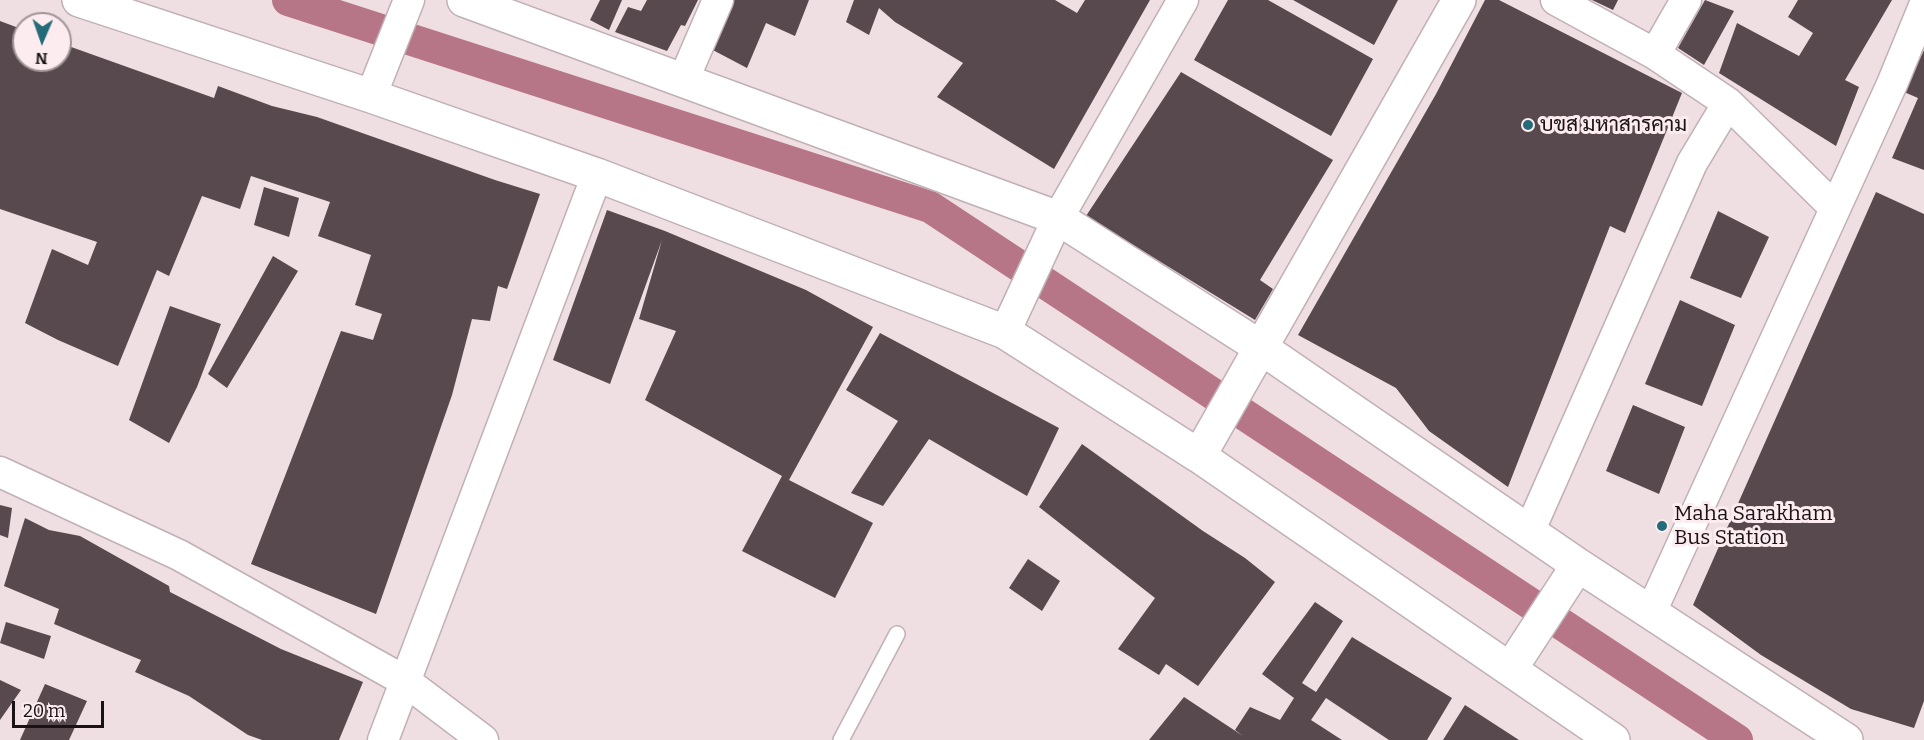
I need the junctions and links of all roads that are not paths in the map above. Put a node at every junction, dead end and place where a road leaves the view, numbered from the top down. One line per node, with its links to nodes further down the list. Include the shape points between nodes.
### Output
1 (79, 0): 12 (street)
2 (409, 0): 12 (street)
3 (464, 0): 11 (street)
4 (718, 0): 11 (street)
5 (1183, 0): 16 (street)
6 (1459, 0): 18 (street)
7 (1556, 0): 10 (street)
8 (1686, 0): 10 (street)
9 (1924, 6): 15 (street)
10 (1654, 54): 13 (street)
11 (683, 81): 16 (street)
12 (371, 96): 14 (street)
13 (1728, 103): 15 (street); 21 (street, via 1692,163)
14 (597, 175): 17 (street); 26 (street)
15 (1835, 208): 23 (street)
16 (1059, 218): 17 (street); 18 (street)
17 (1005, 332): 19 (street)
18 (1260, 347): 19 (street); 21 (street)
19 (1199, 456): 25 (street)
20 (0, 472): 26 (street, via 179,555)
21 (1529, 532): 22 (street)
22 (1578, 564): 23 (street); 25 (street)
23 (1651, 612): 31 (street)
24 (897, 634): 29 (lane)
25 (1511, 668): 30 (street)
26 (405, 681): 27 (street); 28 (street)
27 (383, 740)
28 (483, 740)
29 (841, 740)
30 (1613, 740)
31 (1846, 740)

